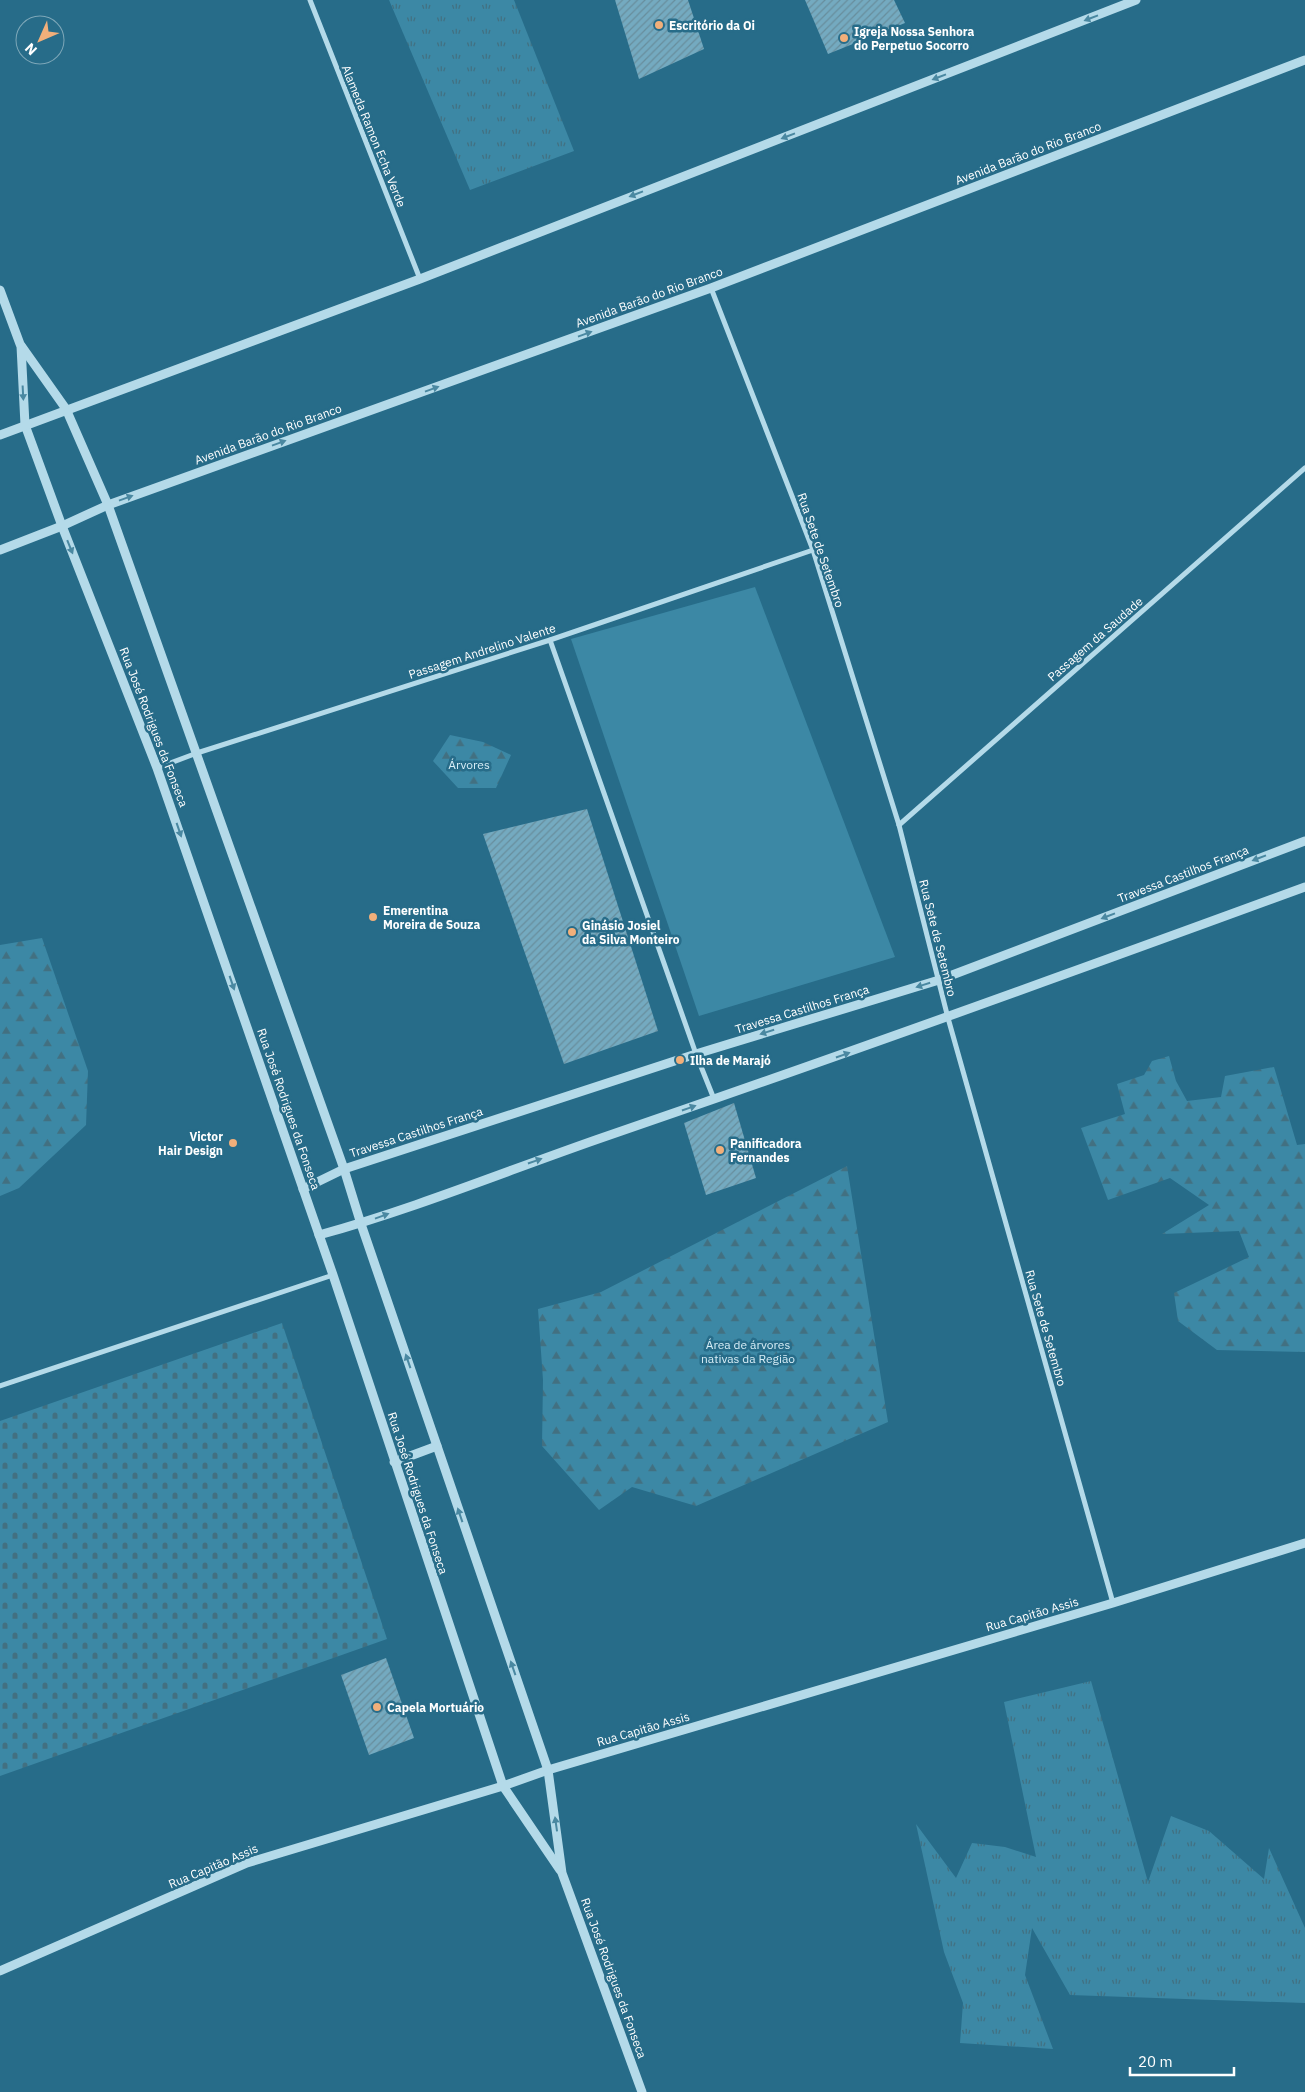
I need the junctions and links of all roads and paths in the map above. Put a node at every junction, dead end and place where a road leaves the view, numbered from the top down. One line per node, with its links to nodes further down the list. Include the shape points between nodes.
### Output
1 (310, 0): 4 (street, Alameda Ramon Echa Verde)
2 (1136, 0): 4 (street, one-way to 4)
3 (1305, 60): 5 (street, Avenida Barão do Rio Branco)
4 (420, 279): 8 (street)
5 (711, 288): 12 (street, Avenida Barão do Rio Branco, one-way to 5); 15 (street, Rua Sete de Setembro)
6 (0, 290): 7 (street, Rua José Rodrigues da Fonseca)
7 (20, 344): 8 (street, Rua José Rodrigues da Fonseca); 9 (street, Rua José Rodrigues da Fonseca, one-way to 9)
8 (66, 409): 9 (street); 12 (street, Rua José Rodrigues da Fonseca)
9 (25, 425): 10 (street); 13 (street, Rua José Rodrigues da Fonseca)
10 (0, 435)
11 (1305, 468): 19 (street, Passagem da Saudade)
12 (108, 505): 13 (street, Avenida Barão do Rio Branco); 17 (street, Rua José Rodrigues da Fonseca)
13 (62, 526): 14 (street, Avenida Barão do Rio Branco); 18 (street, Rua José Rodrigues da Fonseca, one-way to 18)
14 (0, 550)
15 (813, 550): 16 (street, Passagem Andrelino Valente); 19 (street, Rua Sete de Setembro)
16 (550, 640): 17 (street, Passagem Andrelino Valente); 24 (street)
17 (197, 753): 18 (street, Passagem Andrelino Valente); 26 (street, Rua José Rodrigues da Fonseca)
18 (157, 768): 27 (street, Rua José Rodrigues da Fonseca, one-way to 27)
19 (899, 825): 22 (street, Rua Sete de Setembro)
20 (1305, 841): 22 (street, Travessa Castilhos França, one-way to 22)
21 (1305, 887): 23 (street)
22 (939, 980): 23 (street, Rua Sete de Setembro); 24 (street, Travessa Castilhos França, one-way to 24)
23 (948, 1018): 25 (street, one-way to 23); 35 (street, Rua Sete de Setembro)
24 (696, 1054): 25 (street); 26 (street, Travessa Castilhos França)
25 (714, 1099): 28 (street, one-way to 25)
26 (344, 1168): 27 (street, Travessa Castilhos França); 28 (street, Rua José Rodrigues da Fonseca)
27 (303, 1189): 29 (street, Rua José Rodrigues da Fonseca)
28 (361, 1224): 29 (street); 32 (street, Rua José Rodrigues da Fonseca, one-way to 28)
29 (319, 1235): 30 (street, Rua José Rodrigues da Fonseca)
30 (334, 1275): 31 (street); 33 (street, Rua José Rodrigues da Fonseca)
31 (0, 1386)
32 (437, 1446): 33 (street); 36 (street, Rua José Rodrigues da Fonseca, one-way to 32)
33 (394, 1462): 37 (street, Rua José Rodrigues da Fonseca)
34 (1305, 1543): 35 (street, Rua Capitão Assis)
35 (1113, 1603): 36 (street, Rua Capitão Assis)
36 (548, 1770): 37 (street, Rua Capitão Assis); 38 (street, Rua José Rodrigues da Fonseca, one-way to 36)
37 (503, 1786): 38 (street, Rua José Rodrigues da Fonseca); 39 (street, Rua Capitão Assis, via 247,1863)
38 (562, 1873): 40 (street, Rua José Rodrigues da Fonseca)
39 (0, 1971)
40 (642, 2092)

